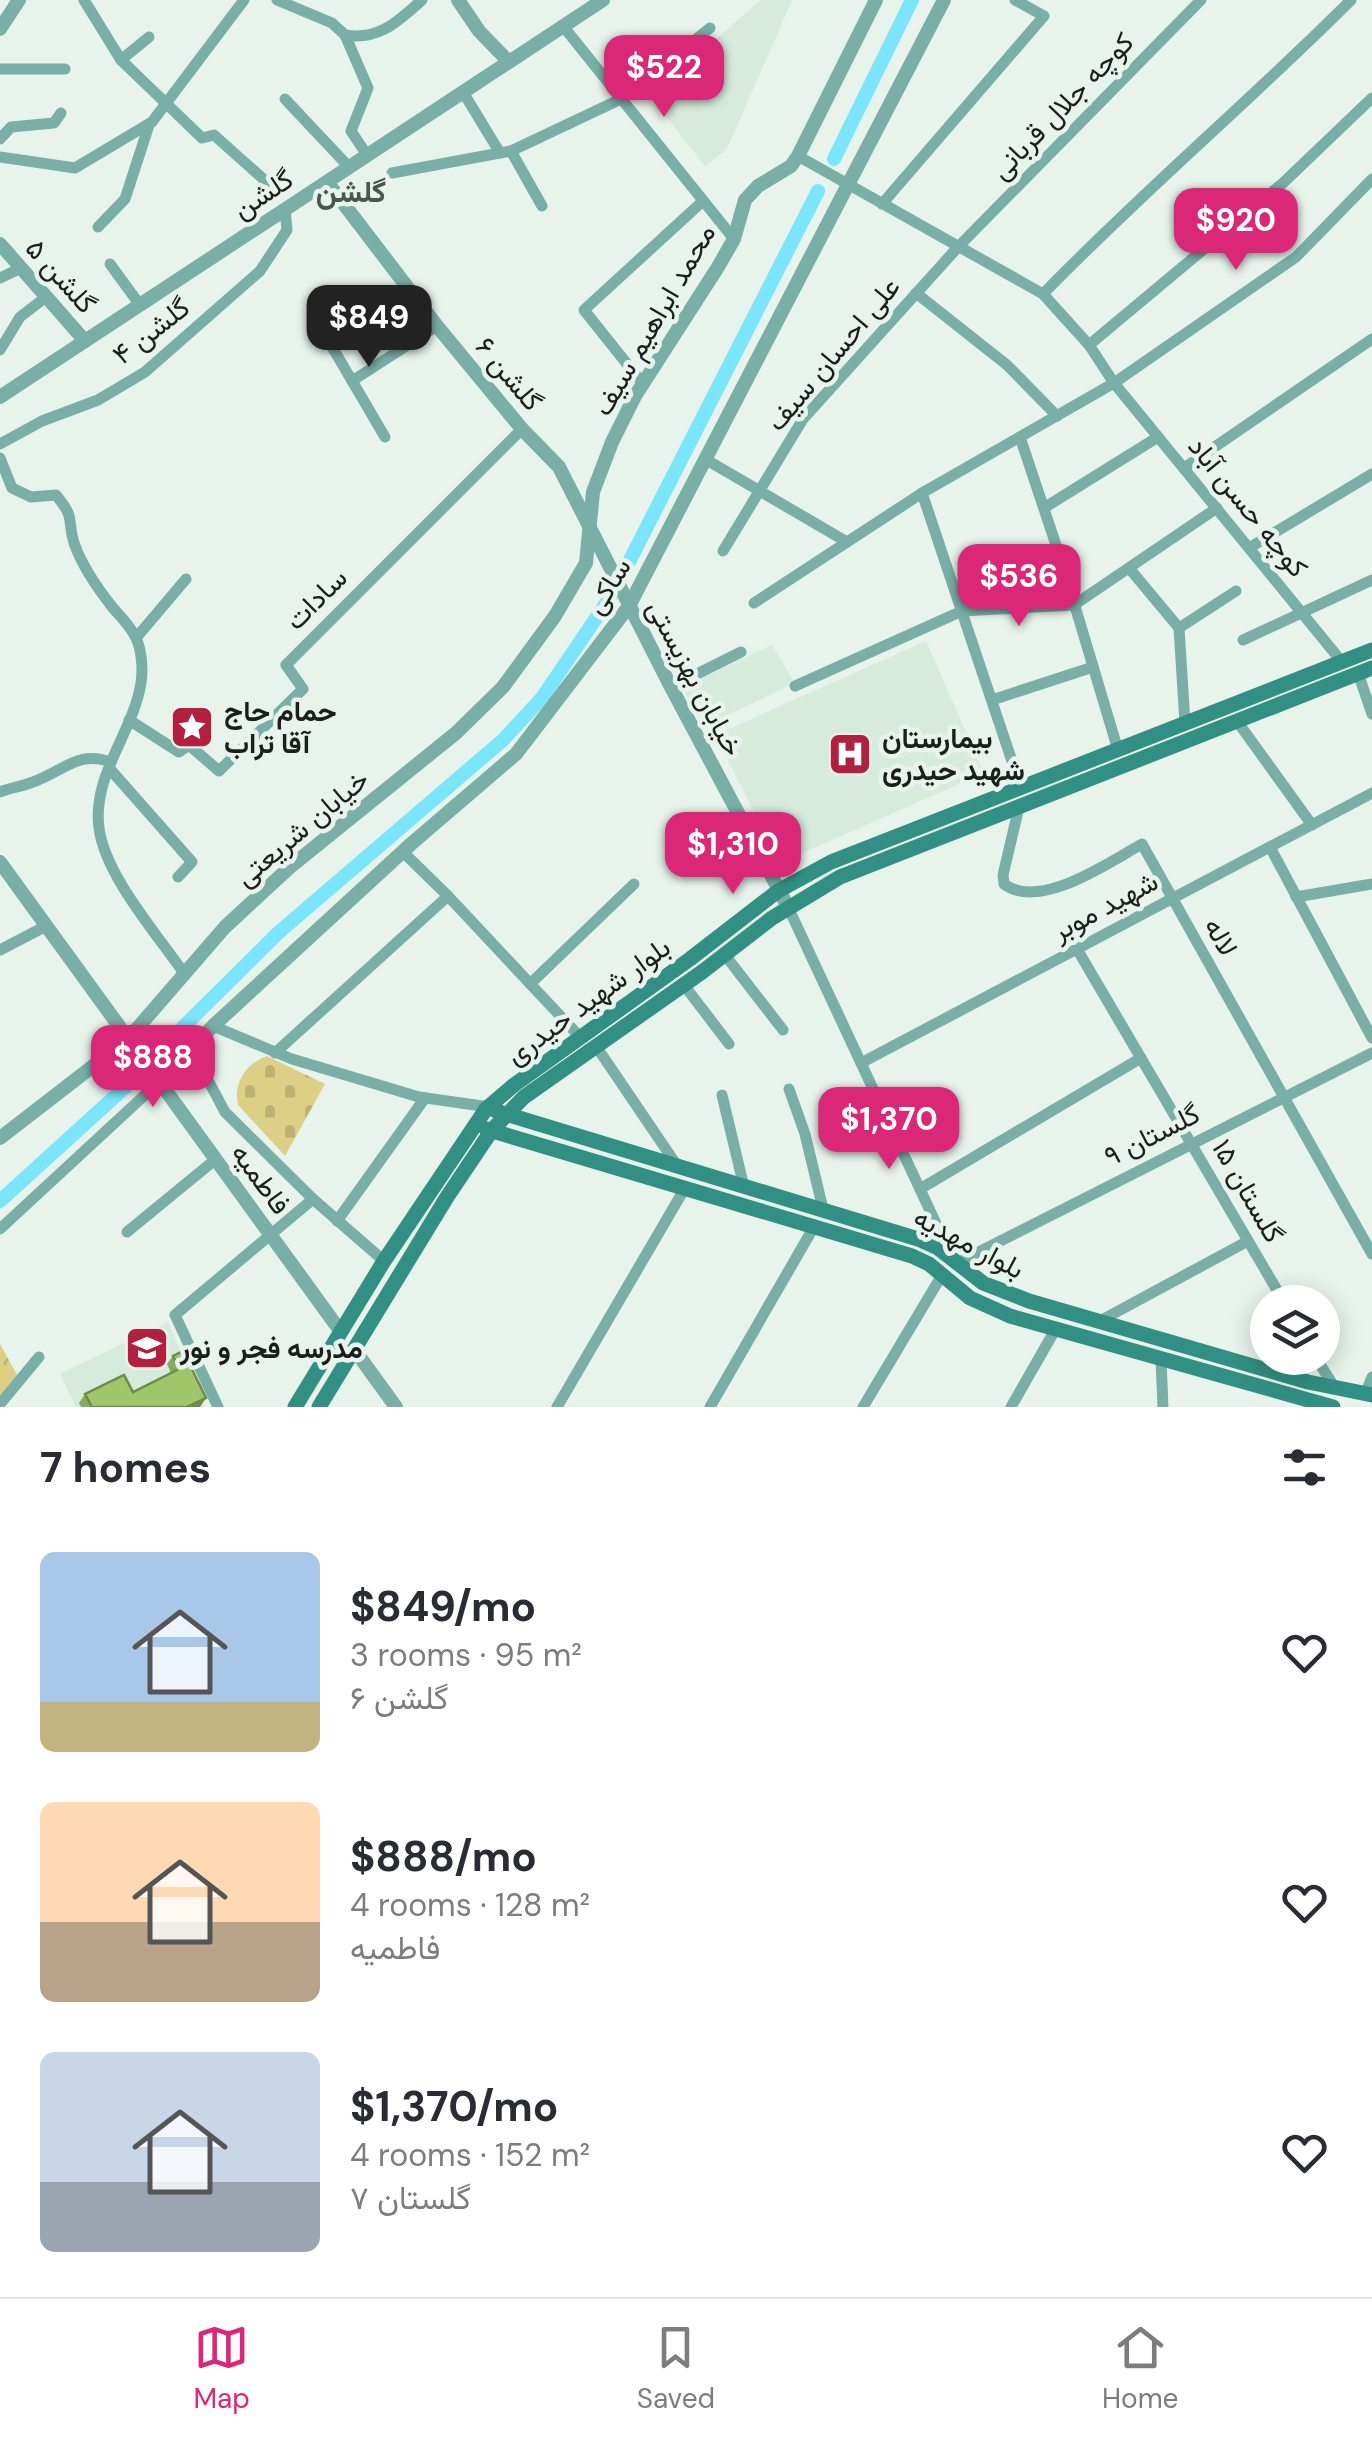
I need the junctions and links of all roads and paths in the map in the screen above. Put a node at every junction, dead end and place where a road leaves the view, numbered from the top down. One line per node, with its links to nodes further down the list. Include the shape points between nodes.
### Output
1 (18, 0): 15 (street)
2 (84, 0): 18 (street)
3 (277, 0): 16 (street)
4 (458, 0): 19 (street)
5 (603, 0): 13 (street, گلشن)
6 (876, 0): 32 (street, محمد ابراهیم سیف)
7 (944, 0): 38 (street, ساکی)
8 (1015, 0): 41 (street, via 1044,16)
9 (1201, 0): 47 (street, کوچه جلال قربانی)
10 (1350, 0): 52 (street)
11 (240, 1): 26 (street)
12 (417, 2): 16 (street, via 380,34)
13 (563, 26): 19 (street, گلشن); 25 (street)
14 (710, 28): 25 (street)
15 (0, 29)
16 (346, 35): 31 (street, via 368,88 351,131)
17 (149, 37): 18 (street)
18 (121, 60): 26 (street)
19 (508, 62): 22 (street, گلشن)
20 (65, 68): 21 (street)
21 (0, 69)
22 (463, 92): 30 (street); 31 (street, گلشن)
23 (285, 98): 34 (street)
24 (1372, 98): 59 (street)
25 (622, 99): 30 (street); 40 (street)
26 (166, 102): 28 (street); 39 (street, via 202,138 214,135)
27 (61, 113): 29 (street, via 54,123 11,126)
28 (148, 125): 33 (street, via 75,168); 44 (street, via 125,199)
29 (0, 139)
30 (506, 152): 35 (street); 42 (street)
31 (367, 155): 34 (street, گلشن)
32 (798, 156): 38 (street, کوچه حسن آباد); 45 (street, محمد ابراهیم سیف, via 745,200)
33 (0, 157)
34 (350, 167): 37 (street, گلشن)
35 (392, 172)
36 (1372, 180): 62 (street, via 1296,257)
37 (326, 182): 43 (street, گلشن); 56 (street, گلشن ۶)
38 (848, 184): 41 (street, کوچه حسن آباد); 72 (street, ساکی)
39 (270, 185)
40 (703, 201): 45 (street); 63 (street, via 584,310)
41 (882, 204): 47 (street, کوچه حسن آباد)
42 (542, 206)
43 (285, 209): 54 (street, گلشن); 70 (street, گلشن ۴, via 287,230 260,271 145,372)
44 (98, 227)
45 (734, 239): 63 (street, محمد ابراهیم سیف)
46 (0, 244): 49 (street, گلشن ۵)
47 (958, 248): 51 (street, علی احسان سیف); 52 (street, کوچه حسن آباد)
48 (110, 264): 54 (street)
49 (21, 268): 50 (street); 53 (street, گلشن ۵)
50 (0, 278)
51 (916, 293): 65 (street, via 1007,365); 76 (street, علی احسان سیف, via 802,419)
52 (1043, 294): 59 (street, کوچه حسن آباد)
53 (46, 297): 58 (street, گلشن ۵); 60 (street, via 20,317)
54 (140, 304): 58 (street, گلشن)
55 (318, 323): 61 (street)
56 (437, 326): 61 (street); 66 (street, گلشن ۶)
57 (1372, 339): 73 (street)
58 (86, 341): 64 (street, گلشن)
59 (1089, 345): 62 (street, کوچه حسن آباد)
60 (0, 350)
61 (352, 381): 67 (street)
62 (1114, 383): 65 (street); 69 (street, کوچه حسن آباد)
63 (643, 384): 81 (street, محمد ابراهیم سیف, via 592,492)
64 (0, 397)
65 (1058, 416): 68 (street)
66 (522, 429): 81 (street, گلشن ۶, via 559,466); 106 (street, سادات, via 286,665 304,689 219,772 188,746 179,752)
67 (386, 438)
68 (1020, 438): 77 (street); 79 (street)
69 (1158, 438): 73 (street, کوچه حسن آباد); 79 (street)
70 (0, 444)
71 (0, 458): 75 (street)
72 (705, 459): 76 (street); 90 (street, ساکی)
73 (1184, 468): 80 (street, کوچه حسن آباد)
74 (1372, 474): 83 (street)
75 (17, 490): 78 (street); 96 (street, via 31,497 56,495 72,515 83,562)
76 (759, 491): 82 (street); 84 (street, علی احسان سیف)
77 (922, 494): 82 (street); 93 (street)
78 (0, 499)
79 (1044, 508): 92 (street)
80 (1216, 508): 83 (street, کوچه حسن آباد); 86 (street)
81 (589, 526): 85 (street, گلشن ۶); 131 (street, خیابان شریعتی, via 586,564 503,687 290,867)
82 (847, 542): 91 (street)
83 (1249, 548): 94 (street, کوچه حسن آباد)
84 (723, 550)
85 (605, 558): 90 (street, خیابان بهزیستی)
86 (1129, 568): 92 (street); 95 (street)
87 (186, 580): 96 (street)
88 (1372, 580): 94 (street)
89 (1236, 591): 95 (street)
90 (626, 600): 103 (street, خیابان بهزیستی); 117 (street, ساکی, via 516,754)
91 (754, 603)
92 (1074, 605): 93 (street); 100 (street)
93 (962, 611): 102 (street); 104 (street)
94 (1303, 613): 97 (street); 101 (street, کوچه حسن آباد)
95 (1179, 628): 108 (street)
96 (136, 638): 106 (street, via 141,683)
97 (1243, 640)
98 (1372, 650): 101 (main road, بلوار شهید حیدری)
99 (742, 652): 103 (street)
100 (1093, 666): 104 (street); 109 (street)
101 (1355, 670): 105 (street, کوچه حسن آباد); 107 (main road, بلوار شهید حیدری); 108 (main road, بلوار شهید حیدری)
102 (795, 686)
103 (671, 687): 122 (street, خیابان بهزیستی)
104 (992, 700): 111 (street)
105 (1372, 714)
106 (129, 720): 110 (street)
107 (1237, 721): 114 (main road, بلوار شهید حیدری); 115 (street)
108 (1185, 723): 109 (main road, بلوار شهید حیدری)
109 (1118, 750): 111 (main road, بلوار شهید حیدری)
110 (110, 766): 112 (street, via 92,756); 119 (street, via 192,862); 131 (street, via 98,809 106,850)
111 (1021, 788): 122 (main road, بلوار شهید حیدری, via 831,862)
112 (0, 792)
113 (1372, 793): 115 (street, شهید موبر)
114 (1019, 807): 125 (street, لاله, via 1003,875 1013,890 1050,890 1142,844); 126 (main road, بلوار شهید حیدری, via 840,878)
115 (1312, 825): 116 (street, شهید موبر)
116 (1270, 847): 124 (street); 125 (street, شهید موبر)
117 (403, 852): 123 (street); 134 (street, ساکی)
118 (0, 862): 127 (street, فاطمیه)
119 (178, 877)
120 (634, 884): 132 (street)
121 (1372, 884): 124 (street)
122 (778, 891): 126 (street, خیابان بهزیستی); 136 (main road, بلوار شهید حیدری)
123 (448, 896): 132 (street); 142 (street)
124 (1296, 897): 138 (street)
125 (1172, 899): 128 (street, شهید موبر); 150 (street, لاله)
126 (788, 907): 130 (main road, بلوار شهید حیدری); 145 (street)
127 (46, 926): 129 (street); 137 (street, فاطمیه)
128 (1077, 949): 144 (street, گلستان ۱۵); 145 (street, شهید موبر)
129 (0, 950)
130 (725, 955): 133 (main road, بلوار شهید حیدری); 135 (street)
131 (183, 972): 137 (street, خیابان شریعتی)
132 (530, 984): 136 (street)
133 (684, 985): 139 (street); 140 (main road, بلوار شهید حیدری)
134 (212, 1026): 141 (street, ساکی); 142 (street)
135 (784, 1030)
136 (580, 1037): 151 (main road, بلوار شهید حیدری)
137 (128, 1038): 146 (street, فاطمیه); 154 (street, خیابان شریعتی)
138 (1372, 1038)
139 (728, 1044)
140 (596, 1046): 151 (main road, بلوار شهید حیدری); 157 (street)
141 (191, 1048): 146 (street, ساکی); 161 (street, via 225,1112)
142 (275, 1052): 149 (street)
143 (1372, 1053): 150 (street, گلستان ۹)
144 (1142, 1058): 155 (street, گلستان ۱۵); 160 (street)
145 (861, 1063): 160 (street)
146 (160, 1082): 156 (street, فاطمیه); 165 (street)
147 (789, 1089): 162 (street)
148 (722, 1095): 158 (street)
149 (425, 1098): 151 (street); 163 (street)
150 (1284, 1098): 155 (street, گلستان ۹); 169 (street, لاله)
151 (496, 1111): 152 (main road, بلوار شهید حیدری); 153 (main road, بلوار شهید حیدری); 157 (main road, بلوار مهدیه)
152 (472, 1126): 153 (main road, بلوار مهدیه); 170 (main road, بلوار شهید حیدری)
153 (492, 1130): 159 (main road, بلوار مهدیه); 176 (main road, بلوار شهید حیدری)
154 (0, 1138)
155 (1191, 1143): 168 (street, گلستان ۱۵); 171 (street, گلستان ۹)
156 (216, 1159): 166 (street); 167 (street, فاطمیه)
157 (678, 1168): 158 (main road, بلوار مهدیه)
158 (744, 1187): 162 (main road, بلوار مهدیه)
159 (685, 1188): 164 (main road, بلوار مهدیه); 189 (street)
160 (920, 1189): 171 (street)
161 (313, 1200): 163 (street); 167 (street)
162 (823, 1209): 171 (main road, بلوار مهدیه, via 929,1243)
163 (337, 1221): 170 (street)
164 (814, 1225): 171 (main road, بلوار مهدیه); 190 (street)
165 (0, 1229)
166 (127, 1232)
167 (270, 1234): 175 (street, فاطمیه); 185 (street, via 175,1315)
168 (1248, 1241): 172 (street, گلستان ۱۵); 173 (street)
169 (1372, 1254)
170 (384, 1261): 175 (main road, بلوار شهید حیدری)
171 (948, 1269): 173 (main road, بلوار مهدیه); 174 (main road, بلوار مهدیه, via 985,1306); 191 (street)
172 (1274, 1285)
173 (1098, 1322): 181 (main road, بلوار مهدیه)
174 (1054, 1330): 178 (main road, بلوار مهدیه); 192 (street)
175 (341, 1332): 176 (main road); 186 (main road, بلوار شهید حیدری)
176 (354, 1349): 187 (main road, بلوار شهید حیدری); 188 (street)
177 (39, 1357): 183 (street)
178 (1161, 1360): 184 (street); 193 (main road, بلوار مهدیه)
179 (1326, 1375): 181 (street)
180 (1372, 1377): 182 (street)
181 (1334, 1388): 182 (main road, بلوار مهدیه)
182 (1368, 1399)
183 (0, 1404)
184 (1161, 1405)
185 (218, 1407)
186 (296, 1407)
187 (318, 1407)
188 (396, 1407)
189 (557, 1407)
190 (710, 1407)
191 (863, 1407)
192 (1011, 1407)
193 (1333, 1407)

